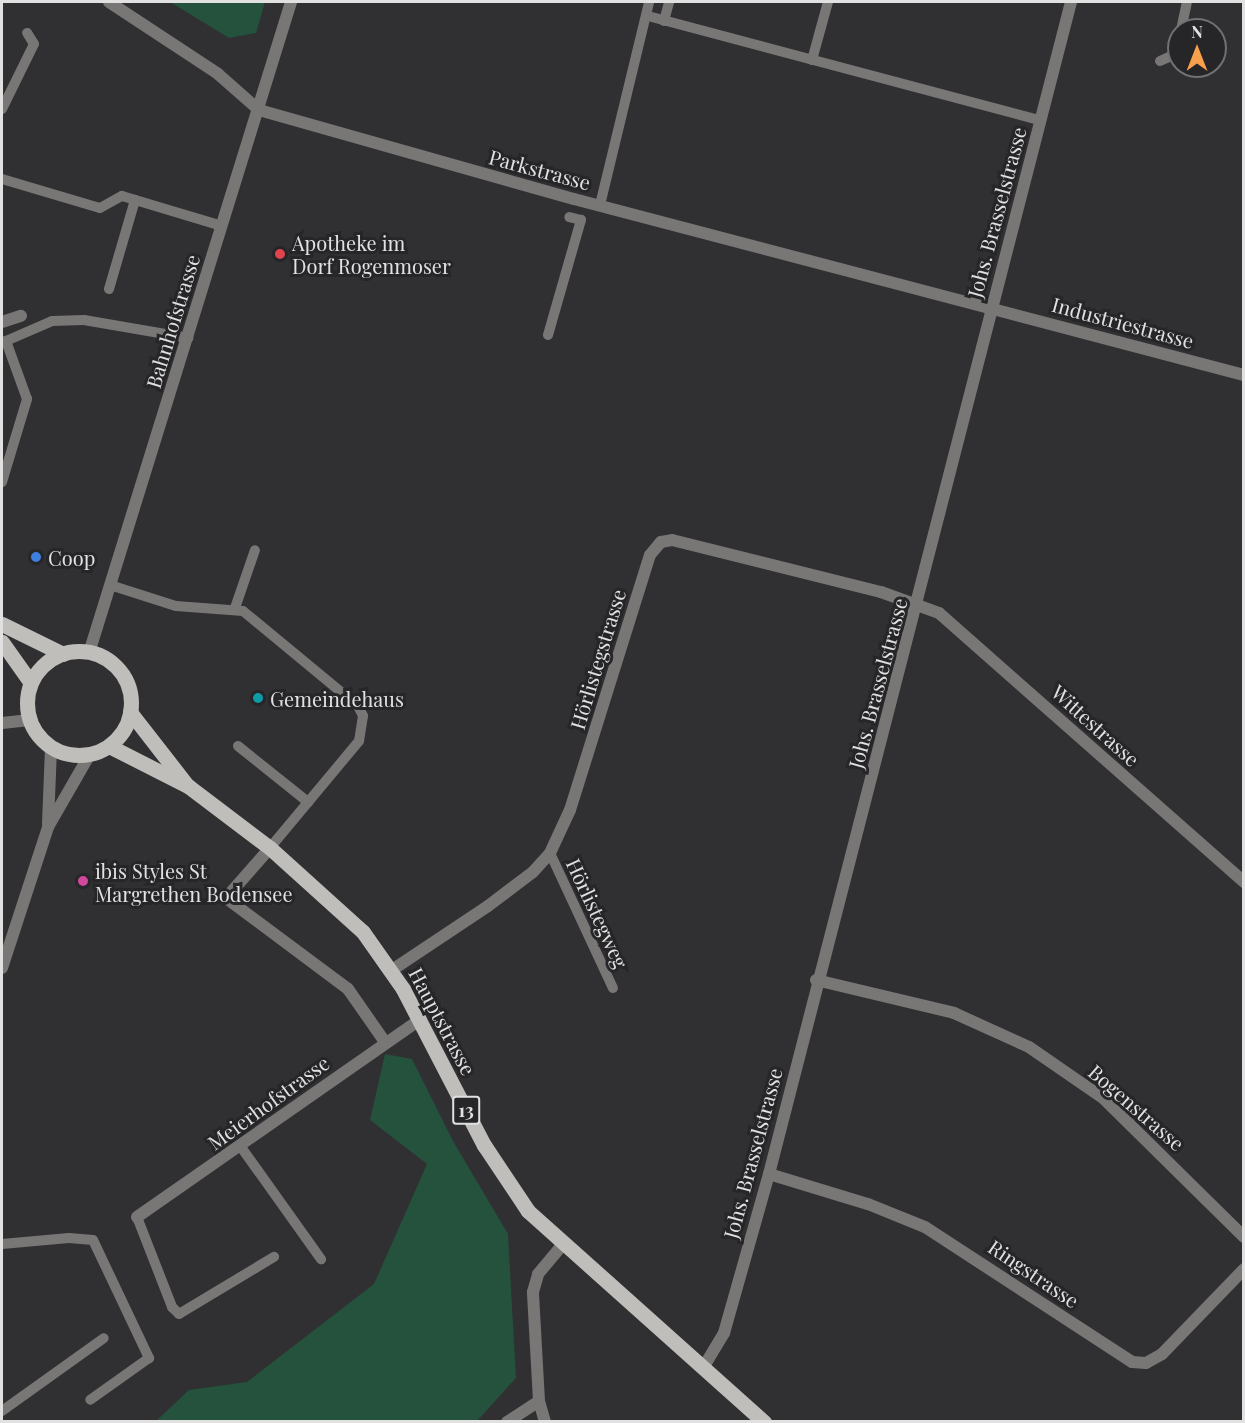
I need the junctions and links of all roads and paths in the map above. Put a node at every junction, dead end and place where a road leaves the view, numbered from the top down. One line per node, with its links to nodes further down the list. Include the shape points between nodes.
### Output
1 (109, 2): 16 (street, Parkstrasse, via 218,74)
2 (291, 2): 16 (street, Bahnhofstrasse)
3 (649, 2): 8 (lane)
4 (669, 2): 10 (lane)
5 (828, 2): 13 (lane)
6 (1071, 2): 17 (street, Johs. Brasselstrasse)
7 (1187, 2): 9 (lane)
8 (648, 16): 10 (lane); 20 (lane)
9 (1184, 18)
10 (664, 21): 13 (lane)
11 (27, 33): 15 (lane, via 34,44)
12 (1167, 58): 14 (lane)
13 (812, 60): 17 (lane)
14 (1160, 61)
15 (2, 109)
16 (259, 110): 20 (street, Parkstrasse); 22 (street, Bahnhofstrasse)
17 (1040, 120): 24 (street, Johs. Brasselstrasse)
18 (2, 179): 19 (lane, via 100,208 122,196)
19 (135, 200): 22 (lane); 23 (lane)
20 (600, 206): 24 (street, Parkstrasse)
21 (569, 217): 27 (lane, via 581,220)
22 (222, 226): 28 (street, Bahnhofstrasse)
23 (109, 289)
24 (992, 307): 29 (street, Industriestrasse); 33 (street, Johs. Brasselstrasse)
25 (21, 316): 26 (street)
26 (2, 322)
27 (548, 335)
28 (188, 338): 30 (lane, via 84,320 52,321 6,341 27,399); 32 (street, Bahnhofstrasse)
29 (1244, 375)
30 (2, 482)
31 (255, 550): 34 (lane)
32 (110, 585): 34 (lane, via 176,606); 37 (street, Bahnhofstrasse)
33 (918, 603): 51 (street, Hörlistegstrasse, via 683,541 661,542 650,555 570,810); 52 (street, Wittestrasse, via 950,620); 55 (street, Johs. Brasselstrasse)
34 (235, 608): 48 (lane, via 329,680 358,706 363,716 359,741)
35 (2, 624): 38 (main road)
36 (2, 642): 39 (main road)
37 (89, 652): 38 (main road); 40 (main road, via 104,658 126,681)
38 (63, 654): 39 (main road, via 44,665)
39 (31, 683): 41 (main road, via 27,708)
40 (130, 712): 43 (main road, via 123,730); 47 (main road, Hauptstrasse / 13)
41 (30, 720): 42 (street); 45 (main road)
42 (2, 723)
43 (110, 746): 46 (main road); 47 (main road, Hauptstrasse / 13)
44 (237, 746): 48 (lane)
45 (51, 747): 46 (main road, via 63,753); 49 (street)
46 (90, 754): 49 (street)
47 (188, 786): 50 (main road, Hauptstrasse / 13)
48 (308, 802): 50 (lane)
49 (48, 827): 53 (street)
50 (270, 848): 54 (main road, Hauptstrasse / 13, via 363,932); 58 (street, via 226,898 348,989)
51 (550, 853): 54 (street, Hörlistegstrasse, via 533,872 488,906); 56 (lane, Hörlistegweg)
52 (1242, 878)
53 (2, 968)
54 (392, 970): 57 (main road, Hauptstrasse / 13)
55 (816, 980): 60 (street, Johs. Brasselstrasse); 62 (street, Bogenstrasse, via 954,1013 1029,1047 1103,1098)
56 (613, 988)
57 (421, 1019): 58 (street, Meierhofstrasse); 64 (main road, Hauptstrasse / 13, via 504,1179 528,1211)
58 (385, 1042): 59 (street, Meierhofstrasse)
59 (242, 1147): 61 (street, Meierhofstrasse); 66 (lane)
60 (769, 1174): 67 (street, Ringstrasse, via 868,1204 925,1227 1132,1362 1146,1363 1162,1354); 69 (street, Johs. Brasselstrasse, via 724,1333)
61 (137, 1216): 65 (lane, via 172,1307 179,1314)
62 (1244, 1237)
63 (2, 1244): 70 (lane, via 69,1238 93,1240 149,1358)
64 (562, 1245): 69 (main road, Hauptstrasse / 13); 71 (street, via 538,1274 533,1292)
65 (274, 1257)
66 (321, 1258)
67 (1244, 1269)
68 (104, 1338): 72 (lane)
69 (703, 1368): 75 (main road, Hauptstrasse / 13)
70 (90, 1400)
71 (539, 1401): 73 (street); 74 (street)
72 (2, 1411)
73 (507, 1422)
74 (545, 1422)
75 (764, 1422)

